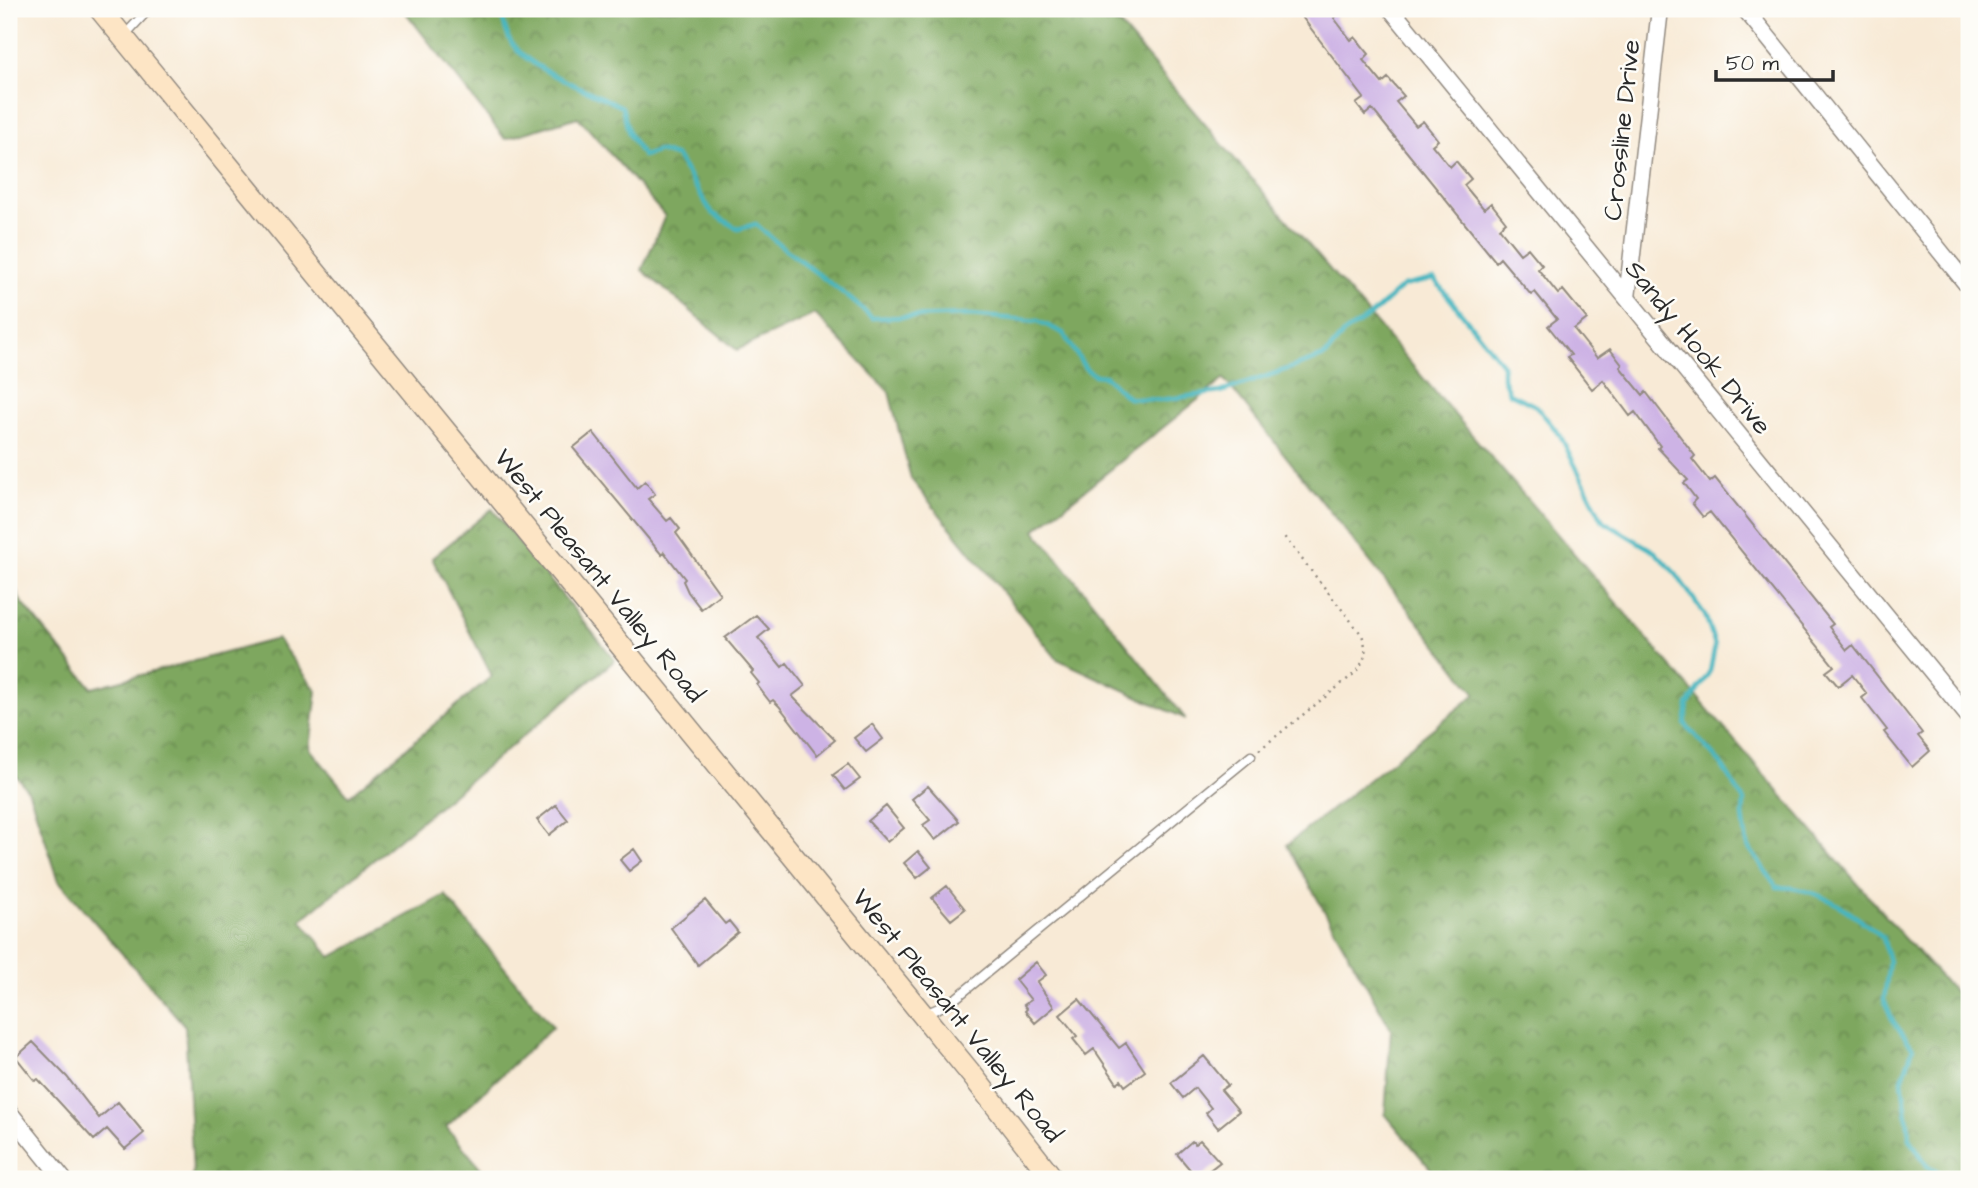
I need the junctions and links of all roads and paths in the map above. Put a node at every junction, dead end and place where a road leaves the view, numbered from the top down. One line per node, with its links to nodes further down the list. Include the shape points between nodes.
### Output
1 (100, 9): 6 (main road, West Pleasant Valley Road)
2 (149, 9): 6 (lane)
3 (1391, 9): 8 (street, Sandy Hook Drive)
4 (1660, 9): 8 (street, Crossline Drive)
5 (1745, 9): 7 (street)
6 (123, 37): 12 (main road, West Pleasant Valley Road)
7 (1969, 287)
8 (1627, 298): 10 (street, Sandy Hook Drive)
9 (1282, 534): 11 (path, via 1362,635 1367,650 1355,673)
10 (1969, 717)
11 (1251, 756): 12 (lane, via 950,1003)
12 (923, 1015): 15 (main road, West Pleasant Valley Road)
13 (9, 1112): 14 (street)
14 (63, 1179)
15 (1053, 1179)

